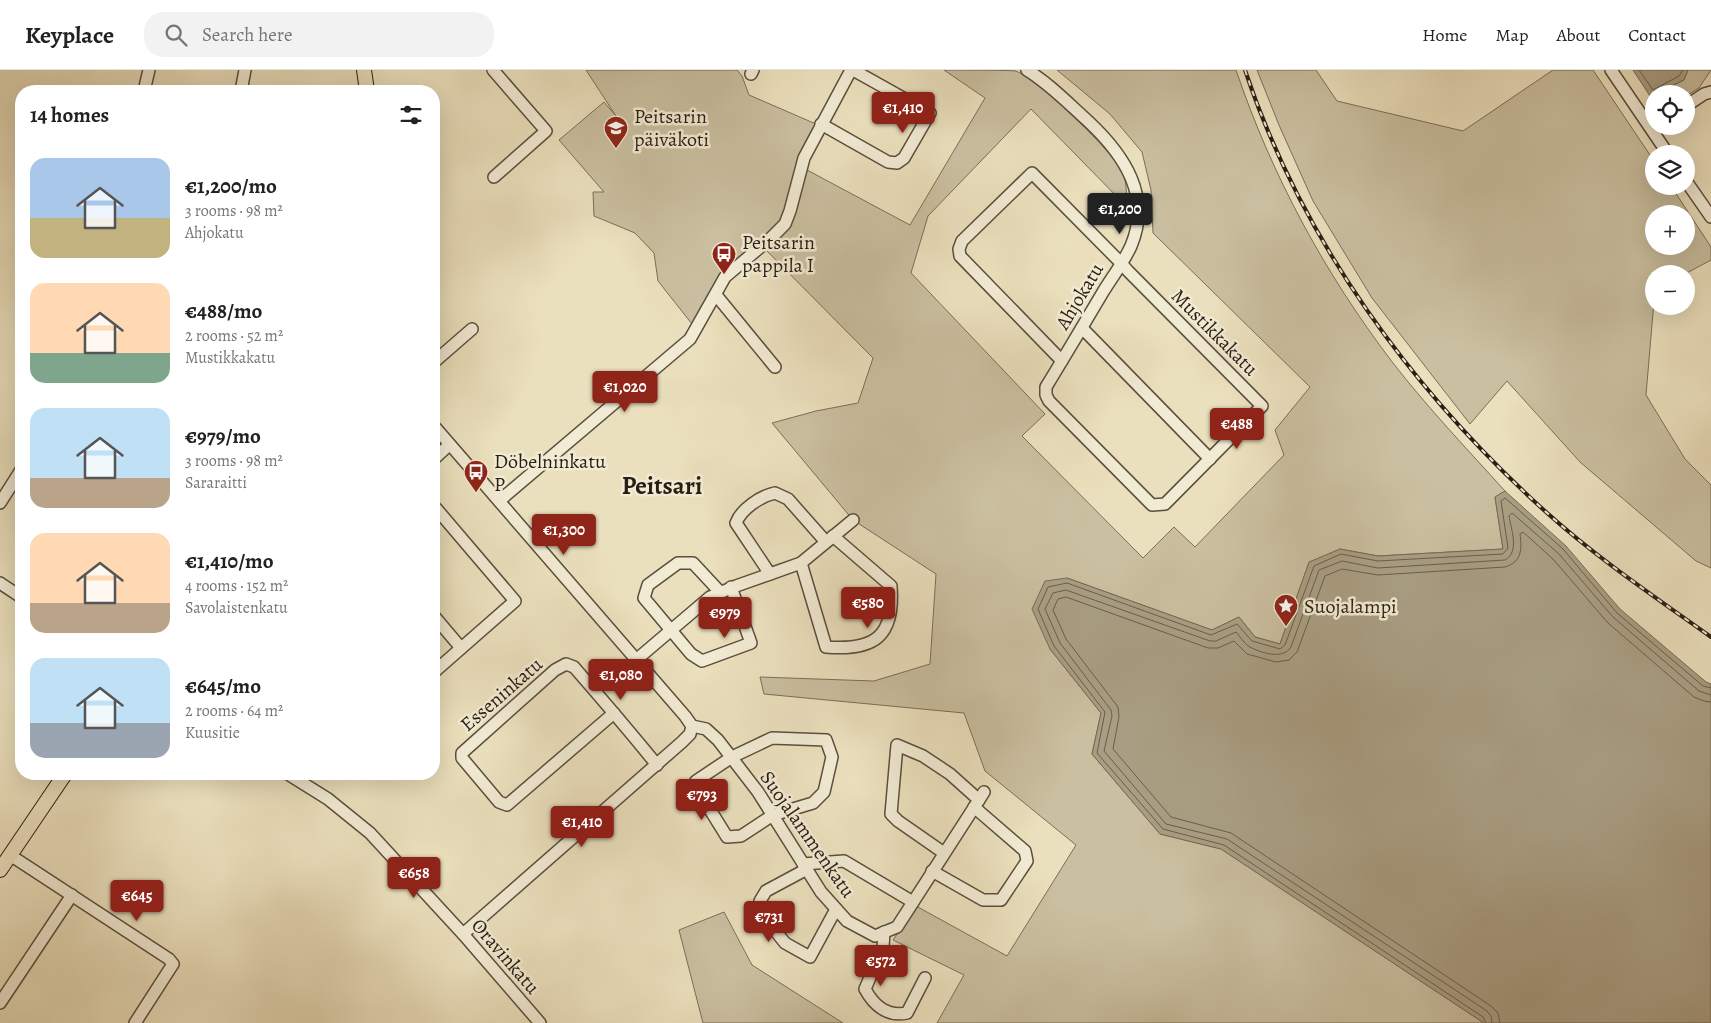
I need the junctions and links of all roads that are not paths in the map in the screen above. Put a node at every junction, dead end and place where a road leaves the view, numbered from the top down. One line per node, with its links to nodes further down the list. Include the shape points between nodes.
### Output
1 (149, 70): 8 (street)
2 (245, 70): 9 (street)
3 (364, 70): 10 (main road)
4 (492, 70): 15 (street, via 546,131)
5 (852, 70): 14 (street); 14 (street, via 930,113 904,158 897,163 888,162)
6 (1611, 70): 13 (street)
7 (1033, 71): 18 (street, Ahjokatu, via 1104,136 1129,171 1137,201 1137,219 1130,247)
8 (145, 85)
9 (242, 85)
10 (366, 85)
11 (1711, 92): 12 (street)
12 (1695, 100)
13 (1645, 116)
14 (821, 124): 19 (street, via 804,158 785,224 726,277)
15 (494, 177)
16 (1695, 194): 17 (street)
17 (1711, 217)
18 (1121, 264): 20 (street, Ahjokatu); 23 (street, via 1032,173 962,241 960,256); 29 (street, Mustikkakatu, via 1262,406)
19 (716, 295): 24 (street); 31 (street, via 690,340)
20 (1082, 328): 23 (street, Ahjokatu); 29 (street)
21 (472, 329): 22 (street)
22 (440, 357)
23 (1062, 361): 25 (street, Ahjokatu, via 1046,387)
24 (775, 367)
25 (1049, 401): 29 (street, Mustikkakatu, via 1152,505 1165,504)
26 (440, 434): 27 (street)
27 (449, 445): 28 (street); 31 (street)
28 (440, 453)
29 (1210, 459)
30 (15, 479): 32 (street)
31 (499, 502): 45 (street)
32 (0, 503)
33 (440, 513): 44 (street, via 515,601)
34 (853, 520): 35 (street)
35 (830, 539): 36 (street); 36 (street, via 892,586 893,602 885,632 877,640 848,648 826,646); 37 (street, via 788,499 776,493 766,495 738,516 736,524)
36 (801, 563): 37 (street)
37 (770, 574): 39 (street)
38 (0, 583): 41 (street)
39 (731, 588): 40 (street); 43 (street, via 751,644 702,661 691,654)
40 (720, 592): 43 (street); 43 (street, via 693,563 678,563 648,585 644,598)
41 (15, 593)
42 (440, 623): 44 (street)
43 (671, 631): 45 (street)
44 (461, 648): 46 (street)
45 (636, 660): 48 (street)
46 (440, 667)
47 (614, 713): 47 (street, Esseninkatu, via 507,806 499,802 462,758 462,753 566,664 574,667); 50 (street)
48 (692, 726): 49 (street, Suojalammenkatu, via 706,729); 50 (street, via 690,734)
49 (732, 758): 54 (street, Suojalammenkatu); 54 (street, via 696,781 699,792 727,837 741,836); 54 (street, via 772,738 826,740 832,757 824,792 813,803)
50 (657, 765): 64 (street)
51 (61, 780): 56 (main road)
52 (298, 780): 64 (street, Oravinkatu, via 328,799 370,833)
53 (979, 799): 55 (street); 55 (street, via 923,756 897,745 892,814 898,822); 59 (street, via 1025,851 1028,861 1000,900 983,900)
54 (773, 815): 57 (street, Suojalammenkatu)
55 (944, 853): 59 (street)
56 (10, 855): 58 (main road); 60 (street)
57 (805, 867): 61 (street, via 844,861); 62 (street, Suojalammenkatu); 62 (street, via 766,891 760,901 769,922 785,943 810,958)
58 (0, 870)
59 (932, 871): 61 (street)
60 (72, 895): 66 (street); 67 (street, via 173,964)
61 (912, 902): 63 (street, via 896,927)
62 (836, 909): 63 (street, Suojalammenkatu, via 847,921 876,936)
63 (884, 932): 65 (street, via 883,947 866,989 869,997 880,1008 896,1015 907,1013)
64 (463, 934): 68 (street, Oravinkatu)
65 (925, 978)
66 (0, 1004)
67 (135, 1023)
68 (540, 1023)

